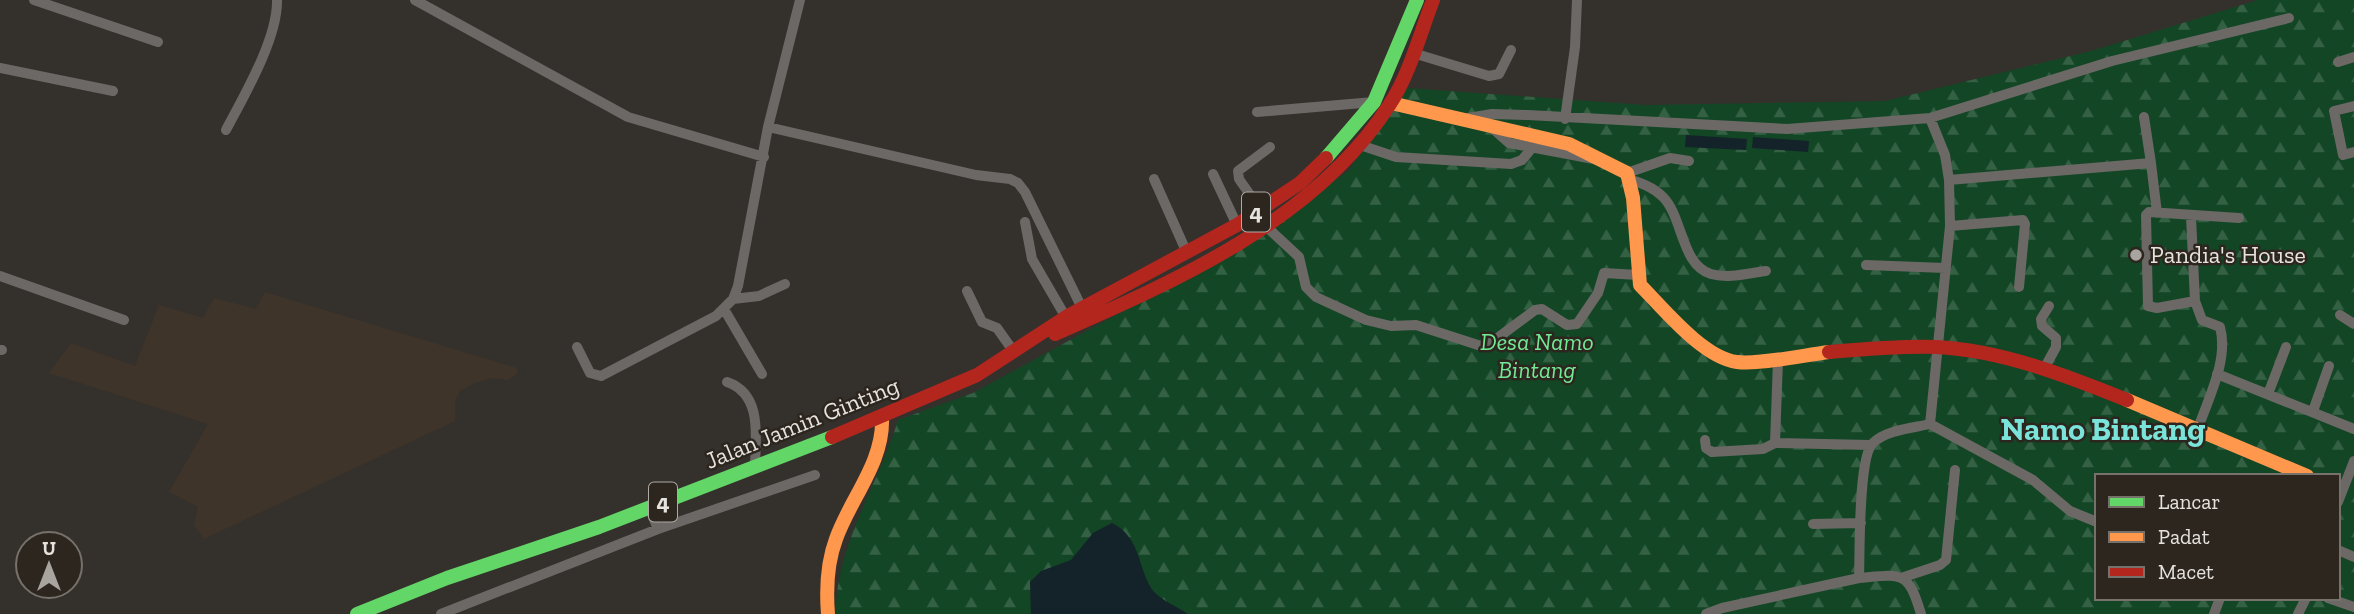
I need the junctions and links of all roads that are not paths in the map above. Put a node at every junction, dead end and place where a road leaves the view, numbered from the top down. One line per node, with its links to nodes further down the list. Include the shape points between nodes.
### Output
1 (34, 0): 8 (street)
2 (276, 0): 27 (street, via 254,77)
3 (415, 0): 32 (street, via 628,117)
4 (800, 0): 26 (street)
5 (1418, 0): 17 (main road, Jalan Jamin Ginting / 4)
6 (1433, 0): 12 (main road, Jalan Jamin Ginting / 4)
7 (1577, 0): 24 (street)
8 (50, 2): 10 (street)
9 (2289, 18): 22 (street, via 2112,61)
10 (158, 42)
11 (1511, 50): 12 (street, via 1499,74 1489,76)
12 (1413, 53): 18 (main road, Jalan Jamin Ginting / 4)
13 (2354, 57): 14 (street)
14 (2338, 62)
15 (0, 68): 16 (street)
16 (113, 91)
17 (1374, 102): 20 (street); 40 (main road, Jalan Jamin Ginting / 4, via 1330,155)
18 (1391, 103): 23 (main road); 28 (main road, Jalan Jamin Ginting / 4)
19 (2354, 106): 31 (street, via 2334,111 2343,155)
20 (1257, 112)
21 (2144, 117): 35 (street)
22 (1930, 118): 24 (street, via 1787,129); 39 (street)
23 (1464, 119): 24 (street, via 1492,114); 25 (main road)
24 (1565, 119)
25 (1490, 126): 30 (street, via 1508,143); 33 (main road, via 1569,144)
26 (768, 127): 32 (street); 60 (street, via 1014,180 1025,192)
27 (226, 130)
28 (1360, 145): 30 (street, via 1396,157 1511,164); 45 (main road, Jalan Jamin Ginting / 4, via 1318,186)
29 (1270, 148): 40 (street, via 1238,171)
30 (1531, 149): 33 (street)
31 (2354, 152)
32 (764, 158): 57 (street)
33 (1606, 160): 37 (main road)
34 (1689, 161): 37 (street, via 1670,158)
35 (2151, 163): 39 (street); 41 (street)
36 (1213, 174): 46 (street)
37 (1628, 176): 51 (street, via 1664,198 1692,259 1703,271 1726,276); 52 (main road)
38 (1154, 179): 48 (street)
39 (1950, 180): 47 (street)
40 (1260, 209): 46 (main road, Jalan Jamin Ginting / 4)
41 (2157, 213): 42 (street); 58 (street, via 2146,215 2148,306)
42 (2191, 217): 43 (street); 58 (street)
43 (2239, 218)
44 (1025, 222): 64 (street, via 1032,259)
45 (1268, 223): 52 (street, via 1299,257 1306,287 1316,297 1366,320 1416,325 1480,346 1535,310 1577,324 1598,293 1604,273); 64 (main road, Jalan Jamin Ginting / 4, via 1160,284)
46 (1237, 225): 48 (main road, Jalan Jamin Ginting / 4)
47 (1950, 226): 50 (street); 55 (street, via 2023,220)
48 (1187, 253): 60 (main road, Jalan Jamin Ginting / 4)
49 (1866, 265): 50 (street)
50 (1945, 268): 67 (street)
51 (1766, 271)
52 (1638, 275): 70 (main road, via 1646,292 1714,353 1737,362)
53 (0, 276): 63 (street)
54 (785, 284): 57 (street, via 760,296)
55 (2019, 287)
56 (967, 291): 69 (street, via 982,322 997,328)
57 (733, 299): 61 (street)
58 (2194, 301): 74 (street, via 2203,320 2221,328)
59 (2049, 306): 72 (street, via 2042,326 2056,338 2056,347)
60 (1082, 308): 64 (main road, Jalan Jamin Ginting / 4)
61 (724, 309): 66 (street, via 601,376 590,373); 73 (street)
62 (2340, 315): 65 (street)
63 (124, 320)
64 (1069, 322): 69 (main road, Jalan Jamin Ginting / 4)
65 (2354, 324)
66 (577, 347)
67 (1937, 347): 70 (main road, via 1860,349); 72 (main road, via 1985,353); 79 (street)
68 (2286, 347): 76 (street)
69 (1017, 350): 78 (main road, Jalan Jamin Ginting / 4, via 977,375)
70 (1778, 360): 83 (street)
71 (2329, 366): 77 (street)
72 (2044, 369): 81 (main road)
73 (762, 374)
74 (2217, 374): 76 (street); 81 (street)
75 (727, 382): 86 (street, via 739,386 751,401)
76 (2268, 394): 77 (street)
77 (2313, 411): 80 (street)
78 (882, 418): 86 (main road, Jalan Jamin Ginting / 4); 103 (main road, via 882,439 832,551)
79 (1930, 424): 84 (street, via 1882,437); 93 (street, via 2033,480 2061,504)
80 (2354, 429)
81 (2197, 430): 88 (main road)
82 (1705, 440): 83 (street, via 1712,452 1763,449)
83 (1775, 443): 84 (street)
84 (1870, 445): 94 (street)
85 (2354, 460): 90 (street)
86 (755, 466): 92 (main road, Jalan Jamin Ginting / 4)
87 (1955, 470): 97 (street, via 1946,560)
88 (2302, 474)
89 (815, 475): 96 (street)
90 (2340, 490): 91 (street)
91 (2354, 495)
92 (649, 507): 96 (street); 101 (main road, Jalan Jamin Ginting / 4)
93 (2095, 521)
94 (1861, 523): 95 (street); 98 (street)
95 (1813, 524)
96 (658, 529): 102 (street)
97 (1904, 577): 98 (street); 105 (street, via 1912,586)
98 (1859, 578): 104 (street)
99 (2334, 600): 100 (street)
100 (2354, 607)
101 (357, 614)
102 (442, 614)
103 (828, 614)
104 (1705, 614)
105 (1921, 614)

